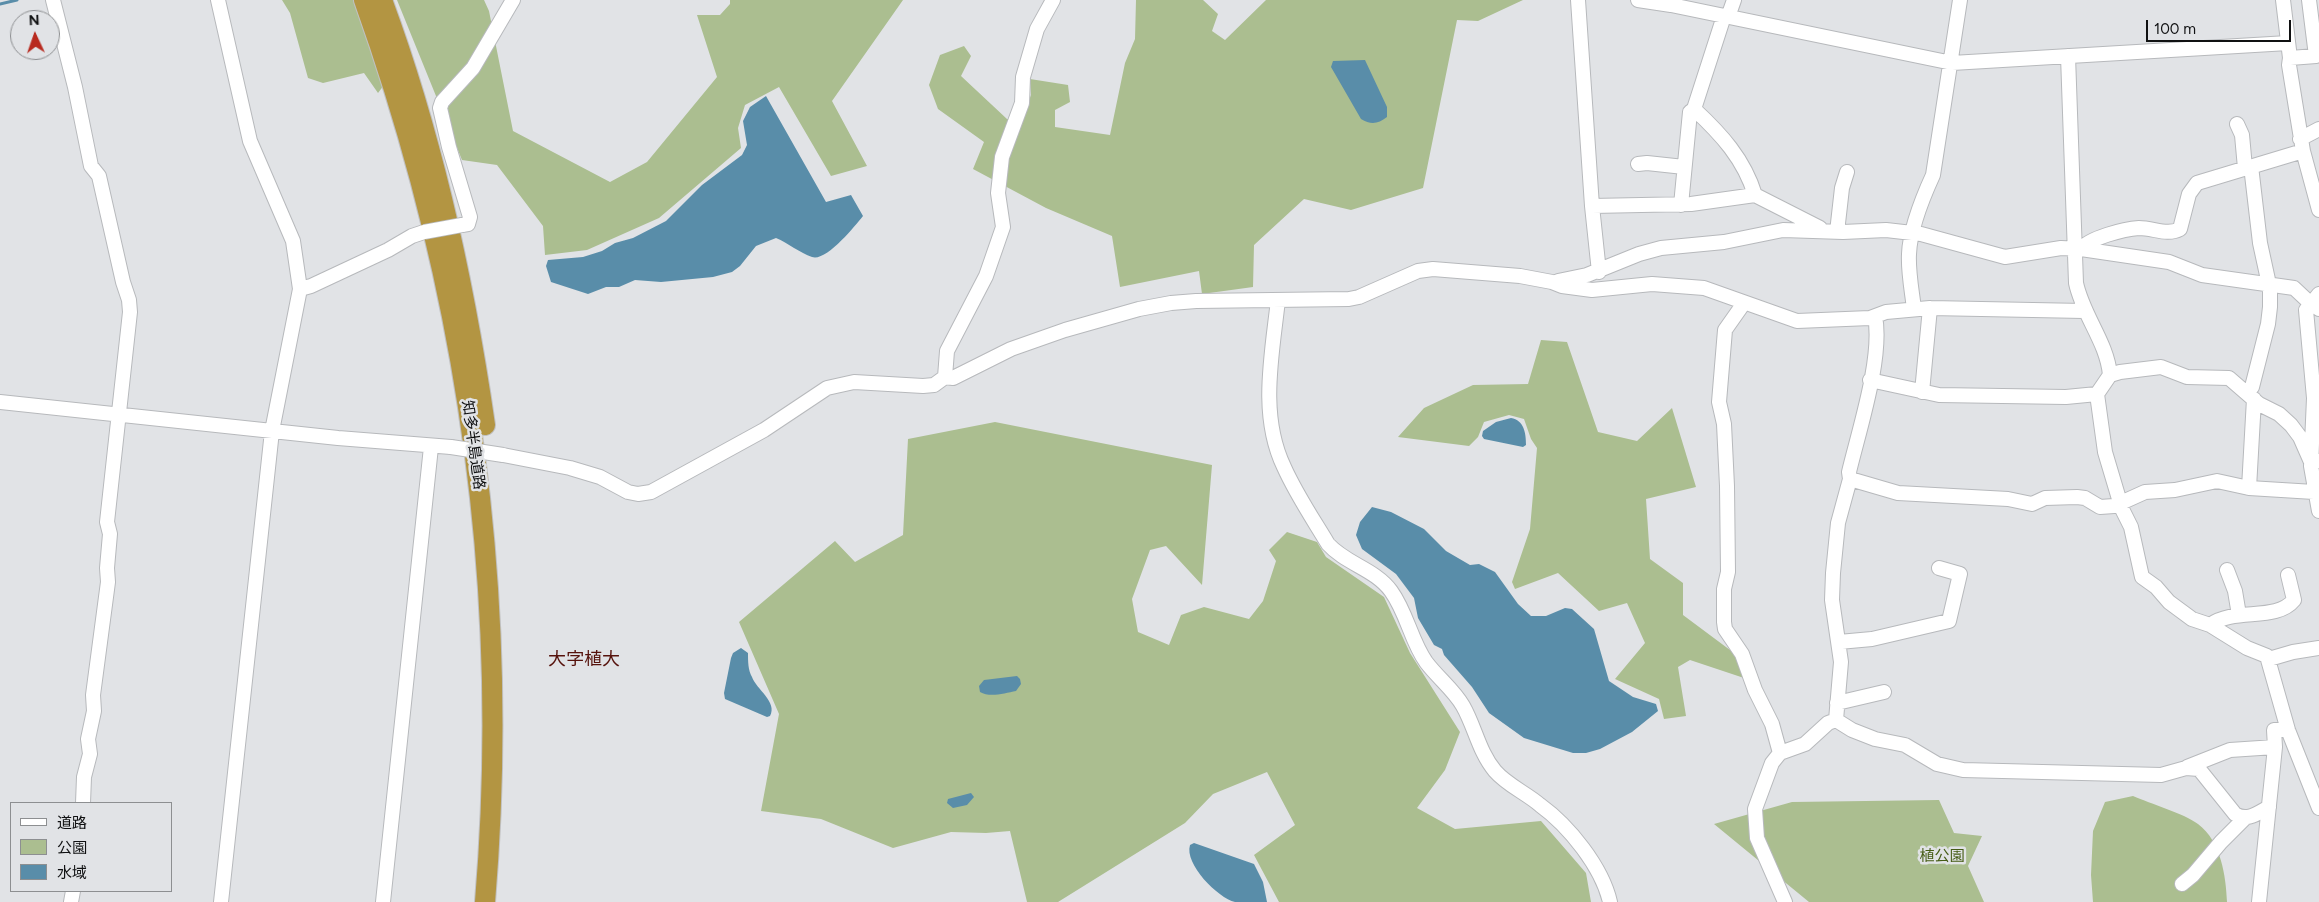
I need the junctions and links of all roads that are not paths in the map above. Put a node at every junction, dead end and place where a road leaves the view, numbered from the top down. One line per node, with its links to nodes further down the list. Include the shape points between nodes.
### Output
1 (53, 0): 52 (street, via 91,166 99,176 129,300)
2 (218, 0): 37 (street, via 250,141 293,241)
3 (364, 0): 83 (highway, 知多半島道路, via 395,90 421,183 473,431 488,576 492,667 492,766)
4 (382, 0): 84 (highway, 知多半島道路, via 437,176 462,284 486,430 501,574 506,667 506,756)
5 (513, 0): 37 (street, bridge, via 472,68 440,108 470,218 468,224 412,236)
6 (1053, 0): 46 (street, via 1034,37 1024,77 1022,103 1002,157 998,192 1003,227 986,276 947,351)
7 (1578, 0): 29 (street)
8 (1638, 0): 13 (street)
9 (1734, 0): 14 (street)
10 (1960, 0): 18 (street)
11 (2283, 0): 15 (street)
12 (2309, 0): 17 (street, via 2316,56)
13 (1672, 3): 14 (street)
14 (1726, 16): 18 (street); 19 (street)
15 (2288, 43): 16 (street); 17 (street)
16 (2068, 56): 18 (street); 33 (street)
17 (2290, 58): 22 (street)
18 (1952, 63): 32 (street, via 1933,175)
19 (1694, 109): 24 (street, via 1687,123); 27 (street, via 1738,156)
20 (2236, 124): 25 (street, via 2242,135)
21 (2319, 129): 22 (street)
22 (2302, 145): 25 (street); 30 (street)
23 (1638, 164): 24 (street)
24 (1684, 167): 28 (street)
25 (2248, 167): 33 (street, via 2197,183 2189,194 2180,228 2172,233 2137,228 2086,242); 36 (street)
26 (1847, 172): 31 (street)
27 (1755, 195): 28 (street); 31 (street, via 1805,222)
28 (1681, 205): 29 (street)
29 (1592, 206): 34 (street)
30 (2319, 210)
31 (1833, 231): 32 (street); 34 (street, via 1783,230 1724,242 1661,248)
32 (1913, 232): 33 (street, via 2005,257 2061,248); 42 (street, via 1908,256)
33 (2077, 249): 36 (street, via 2168,262 2202,275); 43 (street, via 2076,283)
34 (1599, 272): 35 (street)
35 (1552, 282): 38 (street, via 1433,269 1418,271 1359,297); 40 (street, via 1592,290 1652,284 1704,288)
36 (2268, 283): 39 (street, via 2294,288); 50 (street, via 2268,324)
37 (300, 289): 53 (street)
38 (1278, 300): 46 (street, via 1196,301 1139,309 1035,340 952,378); 85 (street, via 1269,401 1275,441 1283,466 1328,544 1391,590 1414,641 1427,663 1462,704 1484,755 1496,773 1540,804 1572,834 1602,880)
39 (2316, 302): 55 (street, via 2306,310 2314,398)
40 (1744, 303): 44 (street, via 1797,321); 74 (street, via 1725,330 1719,402 1724,424 1727,486 1728,572 1724,589 1724,622 1725,629 1742,654 1772,724)
41 (1930, 308): 42 (street); 43 (street); 48 (street)
42 (1914, 309): 44 (street)
43 (2084, 311): 45 (street, via 2109,358)
44 (1875, 316): 47 (street, via 1876,344)
45 (2110, 375): 49 (street); 50 (street, via 2160,367 2187,378 2229,378)
46 (945, 377): 54 (street, bridge, via 934,385 924,386 854,382 827,388 764,430 651,492 638,494 570,468 451,447)
47 (1870, 380): 48 (street); 56 (street)
48 (1922, 392): 49 (street, via 1948,396 2066,398)
49 (2097, 394): 59 (street, via 2106,452)
50 (2251, 395): 55 (street, via 2291,425); 57 (street)
51 (0, 402): 52 (street)
52 (117, 416): 53 (street); 76 (street, via 107,522 110,534 108,582)
53 (272, 431): 54 (street); 81 (street)
54 (431, 447): 82 (street)
55 (2315, 462): 58 (street)
56 (1850, 479): 59 (street, via 1898,493 2032,504 2063,496 2085,498 2100,507); 66 (street, via 1838,523 1833,574 1832,600)
57 (2249, 488): 58 (street); 59 (street, via 2217,481 2145,492)
58 (2314, 492): 60 (street)
59 (2121, 504): 65 (street, via 2142,576 2178,610)
60 (2319, 511)
61 (1939, 568): 66 (street, via 1960,574 1949,621 1872,639)
62 (2227, 570): 64 (street)
63 (2288, 575): 64 (street, via 2294,600 2290,604 2274,612)
64 (2239, 614): 65 (street, via 2216,620)
65 (2210, 625): 68 (street)
66 (1839, 642): 70 (street, via 1842,662)
67 (2319, 648): 68 (street)
68 (2269, 660): 72 (street)
69 (1884, 692): 70 (street)
70 (1837, 703): 71 (street)
71 (1836, 720): 74 (street, via 1828,723 1805,744); 75 (street, via 1875,739 1905,745 1937,764 1963,770 2161,775)
72 (2288, 730): 73 (street, via 2274,730); 78 (street)
73 (2275, 747): 75 (street, via 2230,750); 77 (street)
74 (1780, 753): 86 (street, via 1772,763 1759,796 1755,825 1767,864)
75 (2186, 768): 79 (street, via 2200,769 2235,814)
76 (83, 802)
77 (2269, 807): 79 (street); 87 (street)
78 (2319, 808)
79 (2245, 818): 80 (street)
80 (2182, 884)
81 (221, 902)
82 (383, 902)
83 (485, 902)
84 (498, 902)
85 (1610, 902)
86 (1785, 902)
87 (2259, 902)

